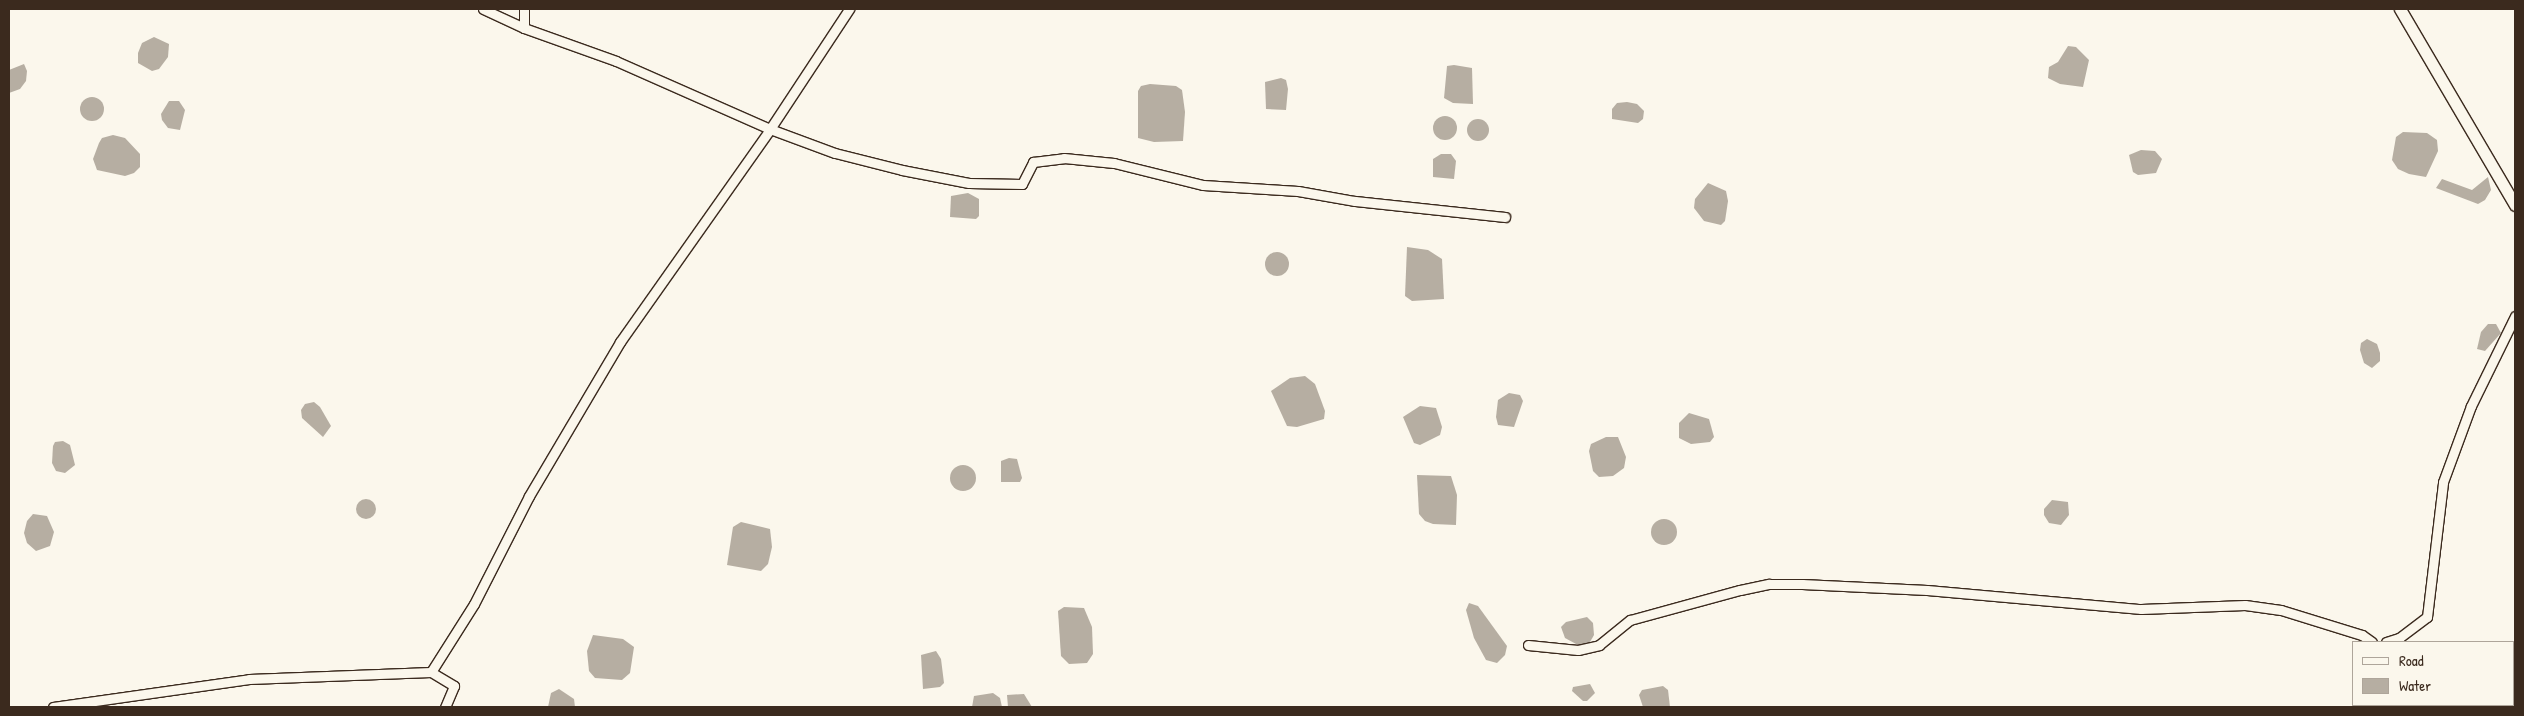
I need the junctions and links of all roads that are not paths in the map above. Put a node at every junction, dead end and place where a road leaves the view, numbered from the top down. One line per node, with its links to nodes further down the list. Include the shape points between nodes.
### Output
1 (482, 9): 5 (street)
2 (524, 9): 5 (street)
3 (849, 9): 6 (street)
4 (2400, 9): 7 (main road)
5 (524, 28): 6 (street, via 616,61)
6 (770, 129): 8 (street, via 835,153 969,183 1022,184 1033,162 1064,158 1114,163 1203,185 1298,192); 13 (street, via 620,342 529,496 474,604)
7 (2515, 205)
8 (1505, 217)
9 (2515, 316): 11 (street, via 2471,406 2443,482 2427,617 2399,638)
10 (2370, 641): 12 (street, via 2281,610 2245,605 2141,609 1927,590 1769,584 1630,620 1598,645 1578,650)
11 (2389, 641)
12 (1528, 645)
13 (431, 672): 14 (street, via 249,679); 15 (street, via 454,686)
14 (53, 707)
15 (444, 707)

